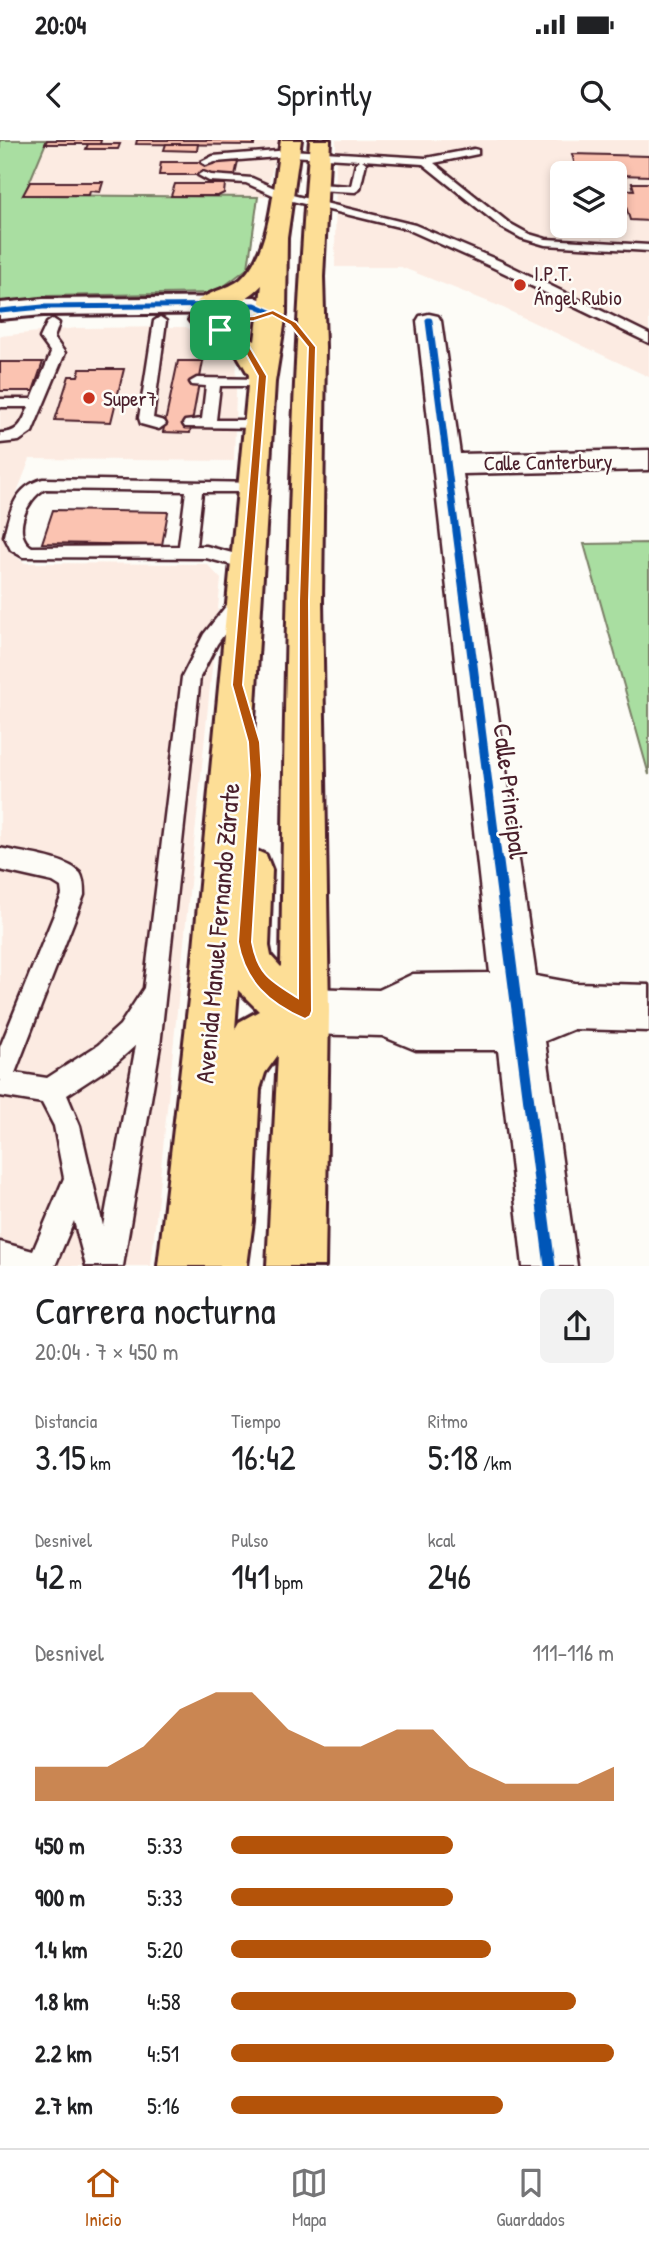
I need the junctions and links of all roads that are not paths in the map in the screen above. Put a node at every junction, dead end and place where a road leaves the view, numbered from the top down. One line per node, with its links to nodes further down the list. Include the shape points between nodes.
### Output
1 (290, 144): 2 (lane); 5 (lane); 10 (main road, Avenida Manuel Fernando Zárate)
2 (319, 152): 4 (lane); 6 (lane); 9 (main road)
3 (474, 152): 4 (lane)
4 (426, 161): 12 (lane, via 505,225 526,236 545,242)
5 (206, 162)
6 (361, 163): 7 (lane, via 405,165); 9 (lane, via 355,189)
7 (416, 171)
8 (203, 175): 10 (lane, via 248,180)
9 (316, 195): 10 (lane); 13 (main road); 21 (lane, via 411,226)
10 (284, 196): 11 (main road, Avenida Manuel Fernando Zárate)
11 (275, 238): 15 (main road, via 254,281); 17 (main road, Avenida Manuel Fernando Zárate)
12 (649, 248)
13 (311, 277): 17 (main road); 22 (main road)
14 (0, 311): 16 (street, via 43,307)
15 (205, 312): 16 (street); 17 (street, via 254,318); 23 (main road, via 245,346)
16 (162, 313): 19 (street); 24 (lane)
17 (273, 313): 22 (main road, via 293,323); 23 (main road, Avenida Manuel Fernando Zárate)
18 (429, 321): 36 (street, Calle Principal)
19 (53, 323): 20 (street); 29 (lane, via 47,338 58,354)
20 (0, 326)
21 (649, 339)
22 (312, 347): 45 (main road, via 304,601)
23 (262, 379): 27 (lane); 33 (main road, Avenida Manuel Fernando Zárate)
24 (153, 382): 25 (lane); 30 (lane, via 146,421)
25 (170, 382)
26 (197, 382): 27 (lane)
27 (215, 382): 32 (lane)
28 (0, 403): 29 (lane)
29 (38, 403): 34 (lane, via 21,435)
30 (159, 424)
31 (190, 424): 32 (lane)
32 (208, 425): 33 (lane)
33 (258, 425): 37 (main road, Avenida Manuel Fernando Zárate)
34 (0, 438)
35 (649, 460): 36 (street, Calle Canterbury)
36 (448, 464): 46 (street, Calle Principal)
37 (253, 487): 38 (lane); 40 (main road, Avenida Manuel Fernando Zárate)
38 (194, 491): 39 (lane); 39 (lane, via 43,484 22,497 12,536 17,546 29,553)
39 (187, 552): 40 (lane, via 206,552)
40 (246, 579): 41 (main road, Avenida Manuel Fernando Zárate); 43 (lane, via 191,677)
41 (238, 685): 45 (main road, via 254,742 256,775 245,942 249,962 262,983); 54 (main road, Avenida Manuel Fernando Zárate)
42 (0, 859): 47 (lane, via 58,872 72,881 73,895)
43 (158, 987): 48 (lane, via 129,1034); 53 (lane)
44 (649, 1008): 46 (street, via 573,1006)
45 (305, 1011): 46 (street, via 382,1013 416,1027); 55 (main road, via 257,1040 234,1089); 56 (main road)
46 (518, 1011): 57 (street, Calle Principal)
47 (0, 1081): 48 (lane)
48 (50, 1091): 49 (lane, via 64,1111 72,1136)
49 (77, 1179): 51 (lane); 52 (lane)
50 (0, 1256): 51 (lane)
51 (39, 1266)
52 (100, 1266)
53 (109, 1266)
54 (187, 1266)
55 (218, 1266)
56 (296, 1266)
57 (551, 1266)

